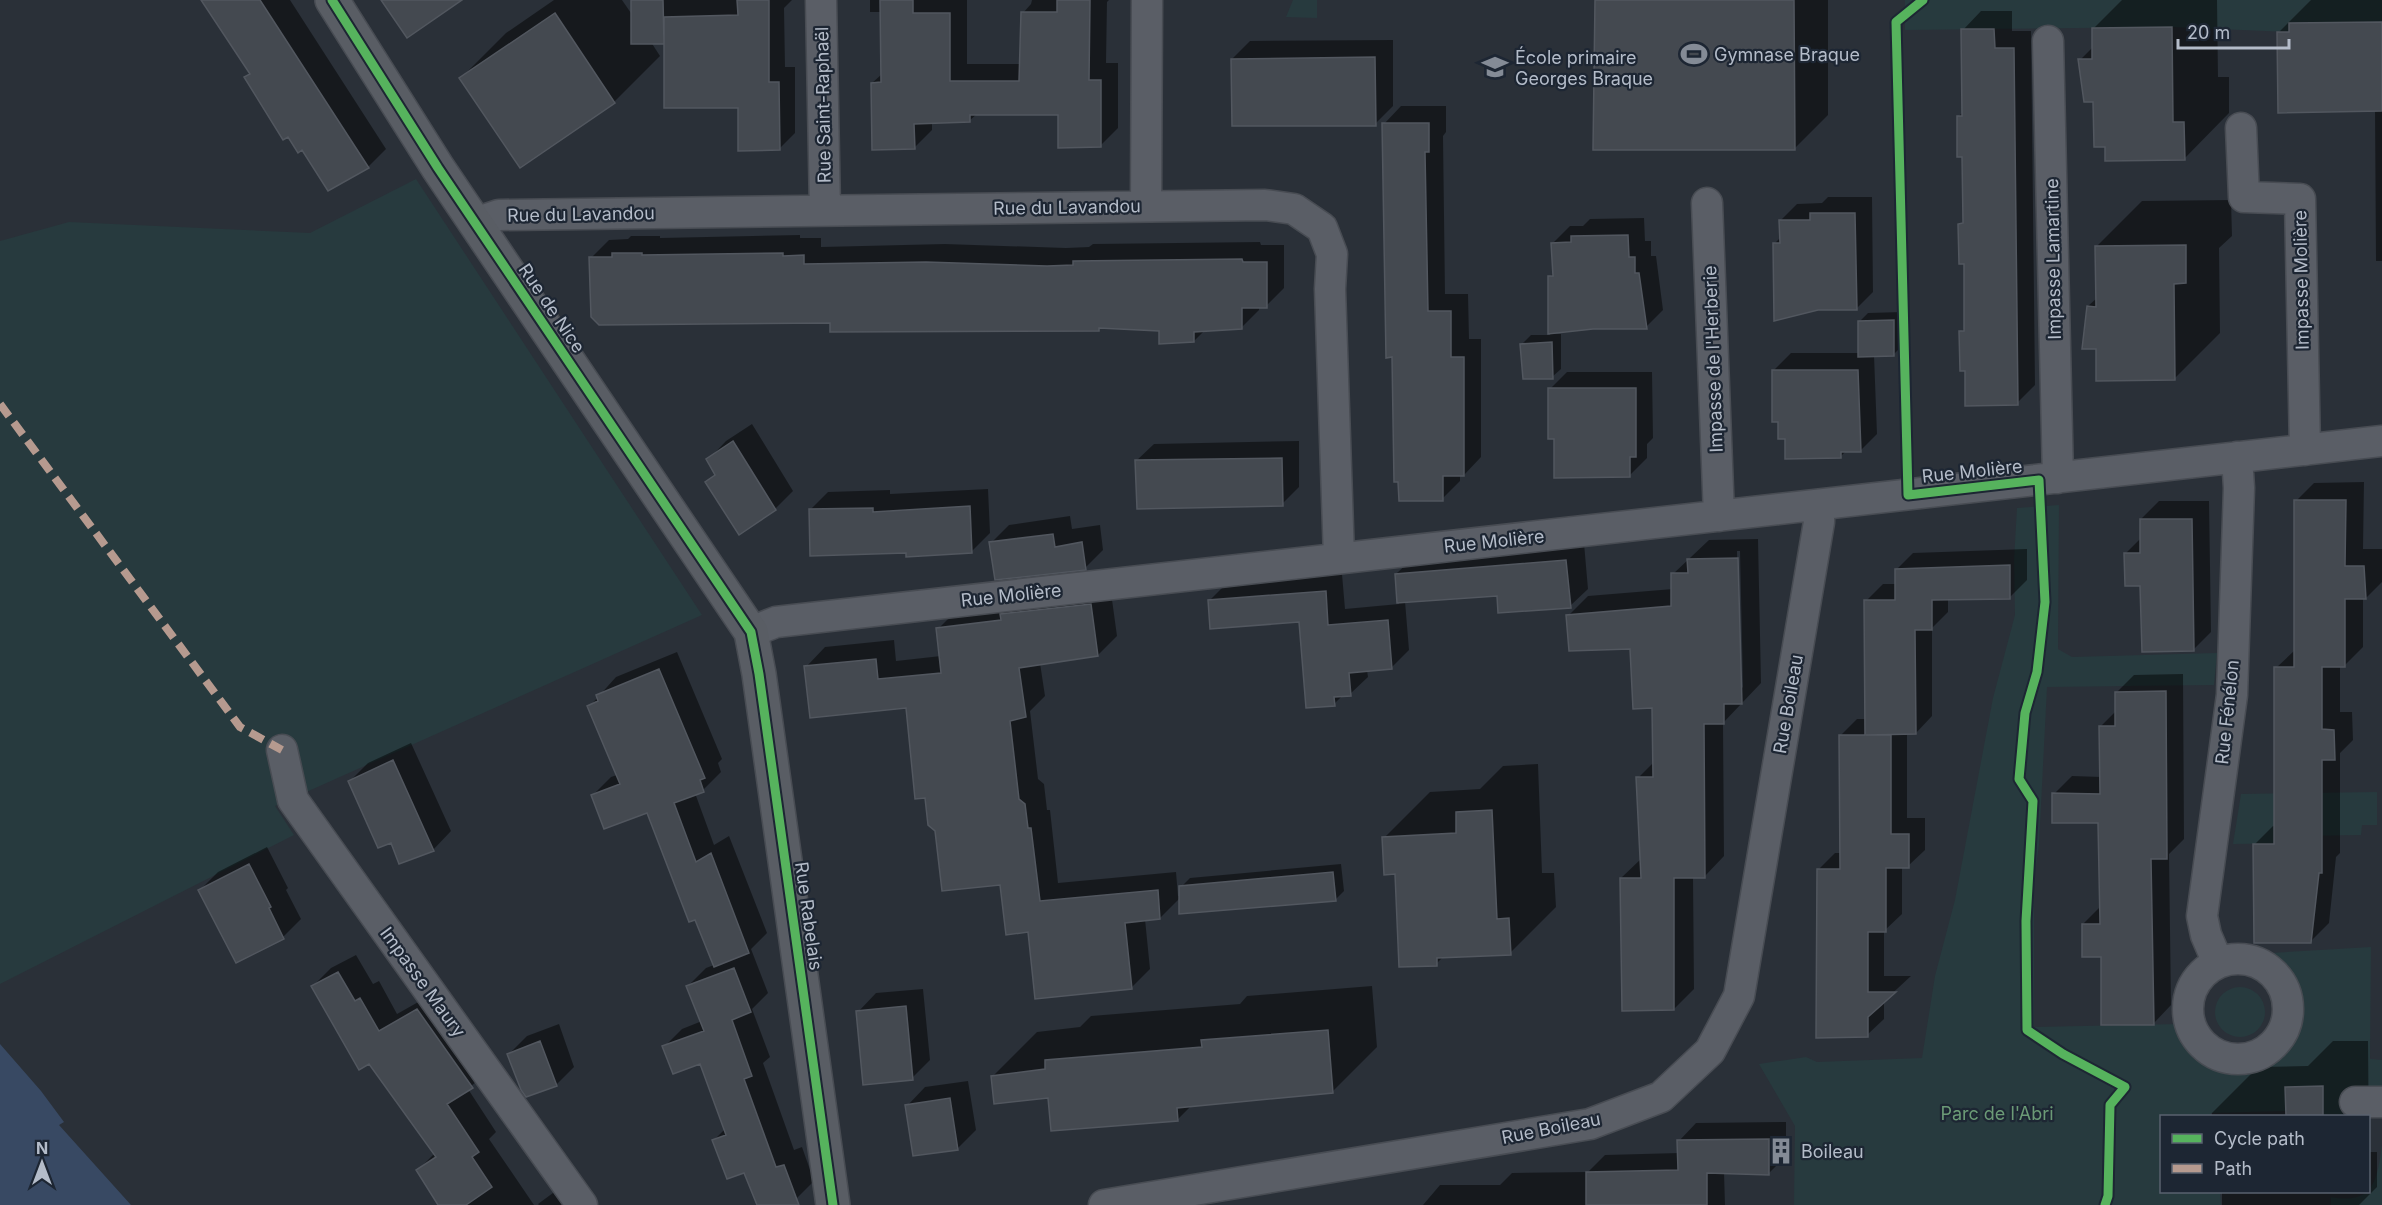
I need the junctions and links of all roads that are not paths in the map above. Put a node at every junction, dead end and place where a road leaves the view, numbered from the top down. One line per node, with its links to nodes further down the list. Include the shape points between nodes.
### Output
1 (332, 0): 9 (street, Rue de Nice)
2 (821, 0): 8 (street, Rue Saint-Raphaël)
3 (1147, 0): 7 (street)
4 (2048, 41): 13 (street, Impasse Lamartine)
5 (2241, 128): 11 (street, Impasse Molière, via 2244,197 2300,199)
6 (1707, 203): 15 (street, Impasse de l'Herberie)
7 (1146, 206): 8 (street, Rue du Lavandou); 16 (street, Rue du Lavandou, via 1265,205 1294,209 1322,228 1332,254)
8 (825, 210): 9 (street, Rue du Lavandou, via 499,215)
9 (475, 223): 17 (street, Rue de Nice)
10 (2382, 441): 11 (street, Rue Molière)
11 (2305, 450): 12 (street, Rue Molière)
12 (2237, 458): 13 (street, Rue Molière); 19 (street, Rue Fénélon, via 2232,695 2202,916)
13 (2058, 478): 14 (street, Rue Molière)
14 (1819, 504): 15 (street, Rue Molière); 22 (street, Rue Boileau, via 1739,996 1710,1051 1661,1097 1590,1124)
15 (1719, 516): 16 (street, Rue Molière)
16 (1339, 558): 17 (street, Rue Molière, via 776,622)
17 (751, 632): 21 (street, Rue Rabelais)
18 (282, 750): 20 (street, Impasse Maury, via 293,800)
19 (2218, 963)
20 (582, 1205)
21 (833, 1205)
22 (1104, 1205)

